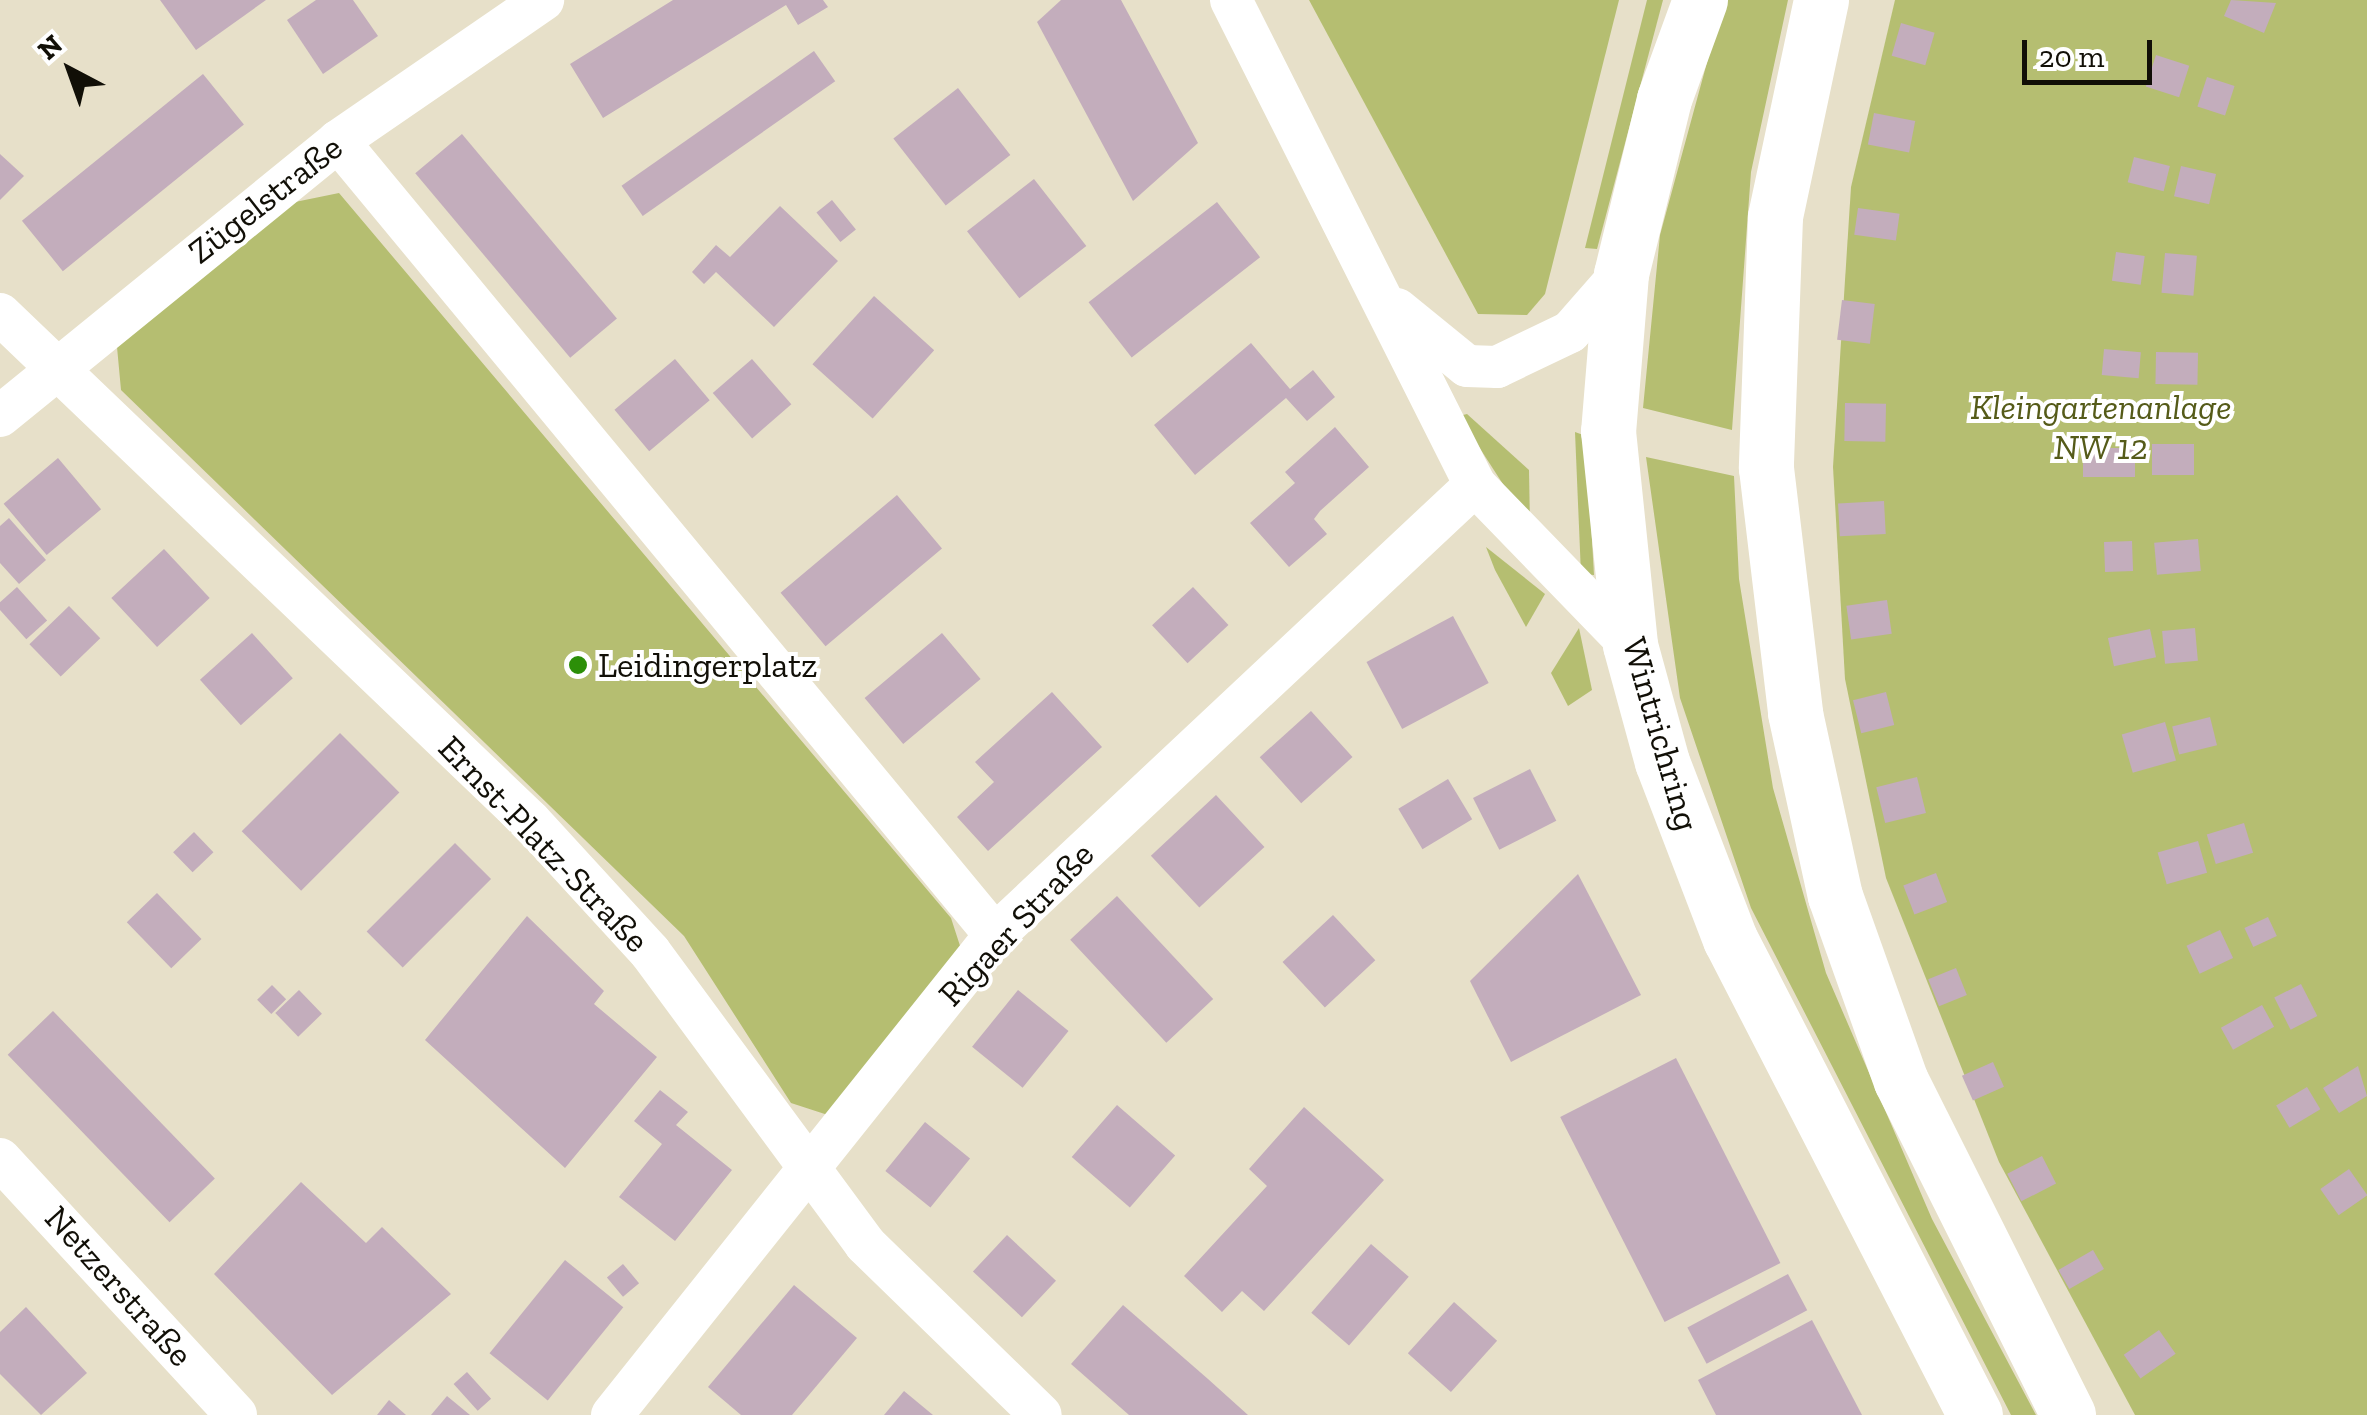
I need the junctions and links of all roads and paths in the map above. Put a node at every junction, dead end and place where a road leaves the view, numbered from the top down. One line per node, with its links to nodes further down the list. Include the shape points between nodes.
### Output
1 (543, 0): 5 (street, Zügelstraße)
2 (1232, 0): 7 (street)
3 (1700, 0): 6 (main road, Wintrichring, via 1664,98)
4 (1821, 0): 20 (main road, via 1774,236 1766,468 1795,713 1835,896 1901,1081)
5 (338, 141): 9 (street, Zügelstraße); 13 (street)
6 (1622, 274): 7 (street, via 1570,332 1497,367 1467,366 1437,348); 12 (main road, Wintrichring, via 1608,431)
7 (1373, 287): 11 (street)
8 (0, 314): 9 (street, Ernst-Platz-Straße)
9 (51, 366): 10 (street, Zügelstraße); 15 (street, Ernst-Platz-Straße, via 530,821 650,952)
10 (0, 416)
11 (1476, 485): 12 (street); 13 (street, Rigaer Straße)
12 (1630, 645): 19 (main road, Wintrichring, via 1662,762 1730,939)
13 (995, 936): 15 (street, Rigaer Straße)
14 (0, 1159): 16 (street, Netzerstraße)
15 (812, 1166): 17 (street, Rigaer Straße); 18 (street, Ernst-Platz-Straße, via 932,1318)
16 (236, 1415)
17 (612, 1415)
18 (1041, 1415)
19 (1975, 1415)
20 (2068, 1415)

